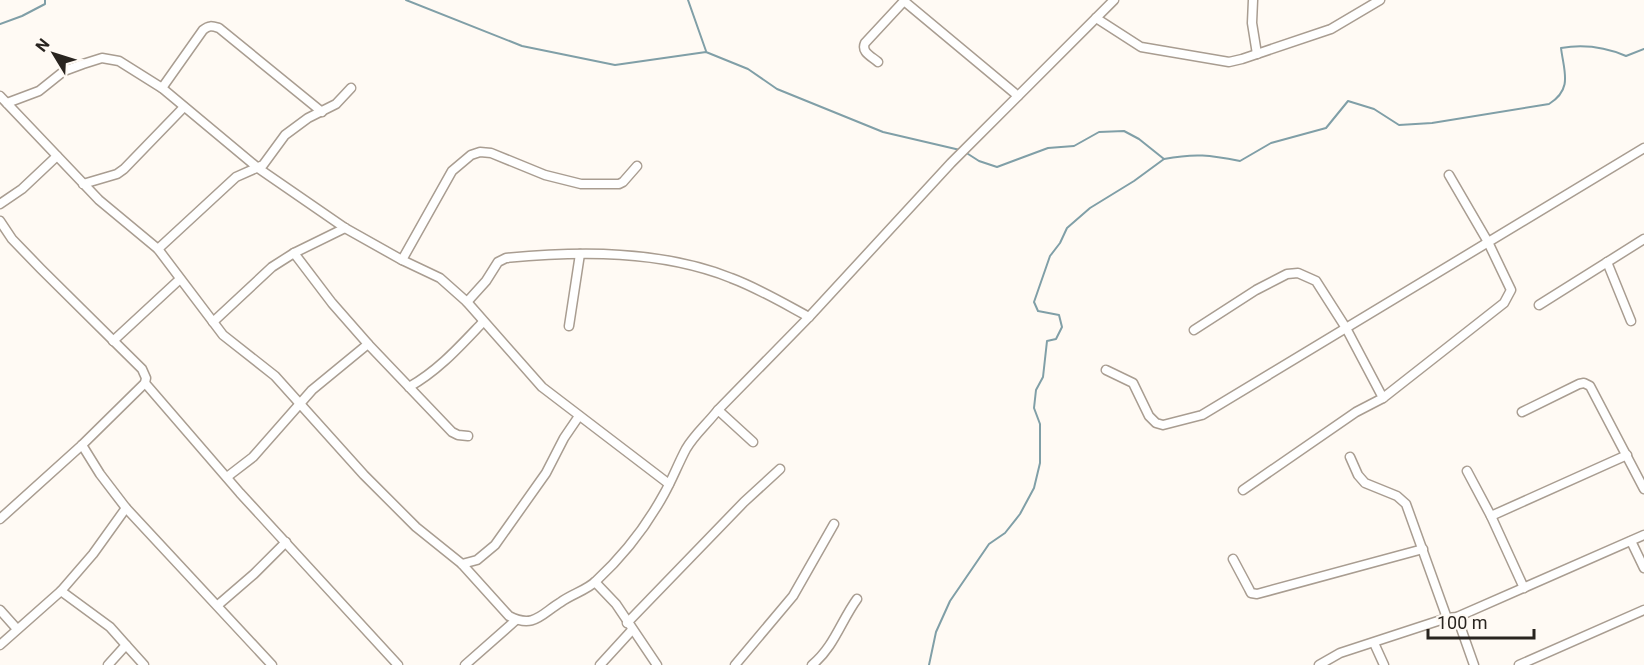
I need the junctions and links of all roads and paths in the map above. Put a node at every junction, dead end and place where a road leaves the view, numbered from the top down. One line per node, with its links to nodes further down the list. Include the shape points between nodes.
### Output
1 (1114, 0): 4 (street)
2 (1253, 0): 5 (street)
3 (1380, 0): 5 (street, via 1330,30)
4 (1096, 18): 5 (street, via 1141,47 1229,62); 10 (street)
5 (1257, 54)
6 (878, 62): 10 (street, via 863,47 904,1)
7 (162, 88): 11 (street, via 119,61 102,58 64,71 39,91); 12 (street); 13 (street, via 203,30 213,26)
8 (351, 88): 13 (street)
9 (0, 96): 11 (street)
10 (1018, 96): 33 (street)
11 (7, 103): 15 (street)
12 (184, 108): 17 (street); 19 (street, via 124,169)
13 (322, 112): 17 (street, via 285,135)
14 (1644, 148): 24 (street)
15 (57, 156): 19 (street); 20 (street)
16 (637, 166): 28 (street, via 619,184 581,184 545,176 491,153 471,155 452,171)
17 (258, 168): 22 (street); 25 (street, via 236,177)
18 (1449, 176): 24 (street)
19 (83, 184): 25 (street)
20 (0, 204)
21 (0, 221): 40 (street, via 12,239)
22 (345, 228): 26 (street); 28 (street)
23 (1644, 239): 29 (street)
24 (1488, 242): 38 (street); 45 (street, via 1511,290 1504,303)
25 (158, 249): 30 (street)
26 (294, 253): 35 (street, via 272,267); 41 (street)
27 (580, 254): 31 (street, via 506,258 498,262); 33 (street, via 657,259 730,277); 37 (street)
28 (402, 260): 31 (street, via 440,278)
29 (1607, 262): 32 (street); 34 (street)
30 (180, 279): 35 (street); 40 (street)
31 (467, 302): 36 (street)
32 (1539, 305)
33 (809, 317): 47 (street)
34 (1631, 321)
35 (213, 322): 46 (street)
36 (483, 322): 44 (street, via 442,364); 49 (street, via 542,387)
37 (569, 326)
38 (1346, 328): 39 (street, via 1316,281 1298,273 1287,274 1256,290); 42 (street, via 1202,415 1163,425 1149,416 1133,383); 45 (street)
39 (1194, 330)
40 (113, 340): 43 (street, via 142,369)
41 (368, 344): 44 (street); 46 (street, via 312,390)
42 (1106, 370)
43 (145, 383): 52 (street); 57 (street)
44 (409, 387): 50 (street, via 452,432)
45 (1383, 398): 60 (street, via 1356,411)
46 (301, 404): 57 (street, via 253,457); 70 (street, via 330,440 399,510)
47 (718, 410): 51 (street); 58 (street, via 686,449)
48 (1522, 412): 53 (street, via 1584,383 1590,386)
49 (579, 416): 58 (street); 70 (street, via 546,473 495,545 477,560)
50 (468, 436)
51 (753, 442)
52 (81, 445): 61 (street); 63 (street)
53 (1627, 455): 59 (street); 62 (street)
54 (1350, 457): 68 (street, via 1365,483 1407,504)
55 (780, 469): 82 (street, via 744,502)
56 (1467, 471): 62 (street)
57 (227, 477): 67 (street)
58 (669, 484): 72 (street, via 648,519)
59 (1644, 489)
60 (1243, 490)
61 (126, 508): 74 (street); 76 (street)
62 (1491, 516): 73 (street)
63 (0, 519)
64 (834, 524): 94 (street, via 793,596)
65 (1644, 535): 66 (street)
66 (1631, 541): 71 (street); 73 (street)
67 (286, 542): 76 (street); 90 (street)
68 (1423, 549): 69 (street, via 1257,594 1251,593); 80 (street)
69 (1233, 559)
70 (462, 564): 81 (street)
71 (1644, 568)
72 (595, 582): 81 (street, via 535,621); 82 (street, via 616,604)
73 (1524, 588): 79 (street)
74 (61, 591): 83 (street); 86 (street, via 110,627)
75 (857, 599): 95 (street, via 832,643)
76 (218, 605): 89 (street)
77 (0, 610): 83 (street)
78 (1644, 610): 99 (street)
79 (1457, 617): 80 (street); 98 (street)
80 (1447, 618): 84 (street)
81 (516, 620): 91 (street)
82 (629, 626): 92 (street); 93 (street)
83 (17, 629): 85 (street)
84 (1374, 643): 96 (street, via 1340,653); 97 (street)
85 (0, 645)
86 (126, 645): 87 (street); 88 (street)
87 (108, 665)
88 (144, 665)
89 (272, 665)
90 (398, 665)
91 (465, 665)
92 (600, 665)
93 (657, 665)
94 (735, 665)
95 (812, 665)
96 (1319, 665)
97 (1384, 665)
98 (1474, 665)
99 (1519, 665)

